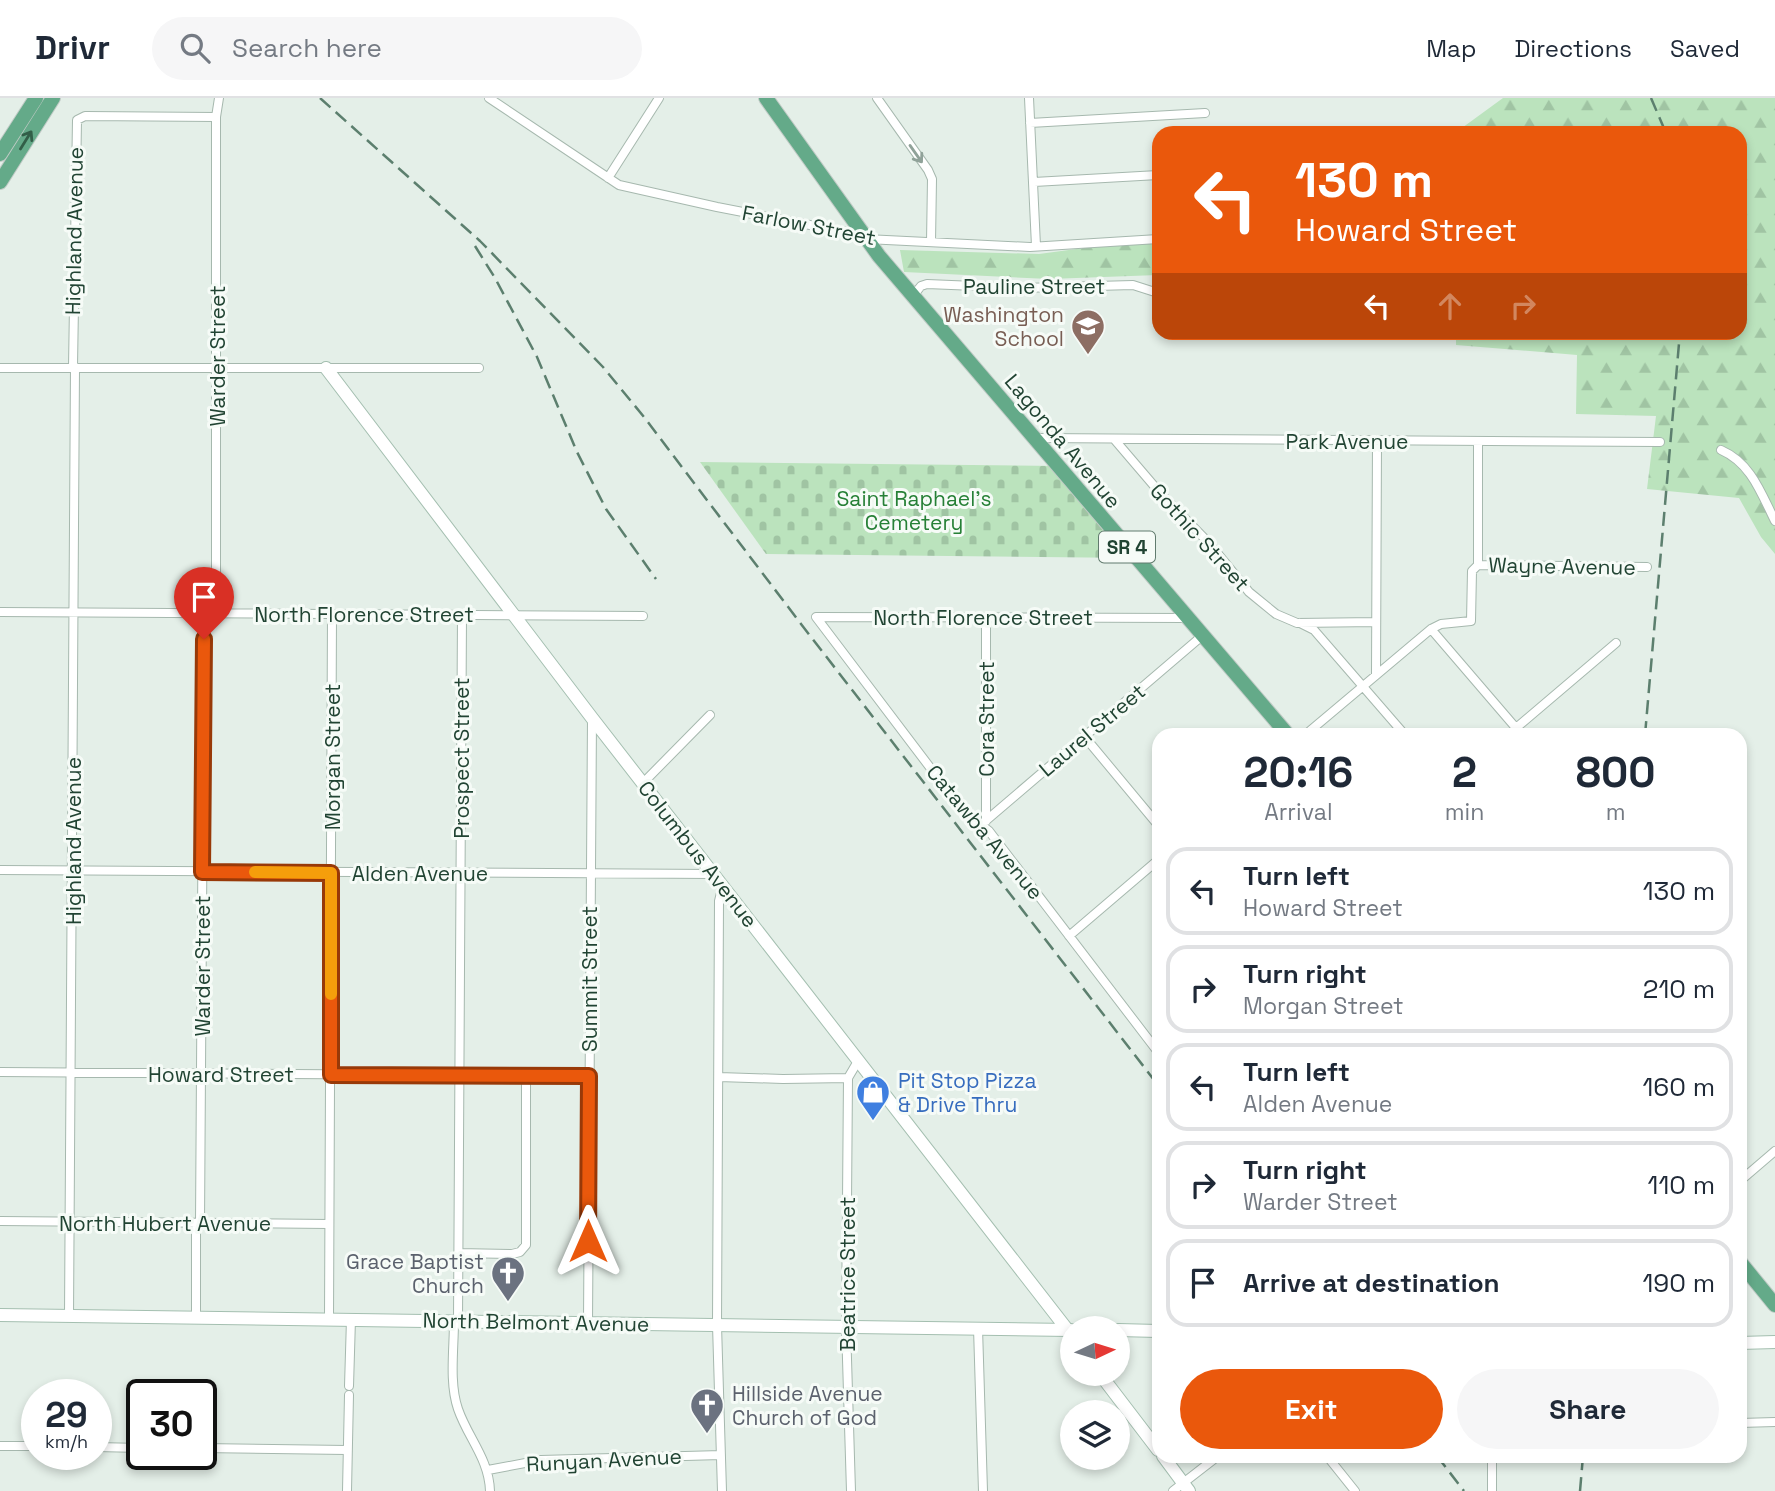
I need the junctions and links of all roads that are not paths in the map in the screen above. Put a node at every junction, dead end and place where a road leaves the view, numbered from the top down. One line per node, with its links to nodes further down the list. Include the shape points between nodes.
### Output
1 (36, 98): 12 (main road)
2 (53, 98): 15 (main road, one-way to 2)
3 (219, 98): 10 (street, Warder Street)
4 (489, 98): 14 (street, Farlow Street)
5 (766, 98): 17 (main road, Lagonda Avenue / SR 4)
6 (877, 98): 19 (street, one-way to 19, via 932,180)
7 (1029, 98): 11 (street)
8 (657, 99): 14 (street)
9 (1205, 113): 11 (street)
10 (216, 117): 23 (street, Highland Avenue, via 85,116 76,124); 24 (street, Warder Street)
11 (1030, 123): 16 (street)
12 (0, 154)
13 (1152, 175): 16 (street)
14 (608, 178): 17 (street, Farlow Street)
15 (0, 182)
16 (1034, 182): 20 (street)
17 (866, 239): 19 (street, Farlow Street); 22 (main road, Lagonda Avenue / SR 4)
18 (1152, 239): 20 (street, Farlow Street)
19 (931, 242): 20 (street, Farlow Street)
20 (1036, 246)
21 (1152, 291): 22 (street, Pauline Street, via 1133,285 1022,288 927,284)
22 (914, 296): 28 (main road, Lagonda Avenue / SR 4)
23 (74, 367): 24 (street); 25 (street); 38 (street, Highland Avenue)
24 (217, 367): 26 (street); 40 (street, Warder Street)
25 (0, 368)
26 (326, 368): 27 (street); 43 (street, Columbus Avenue)
27 (479, 368)
28 (1033, 438): 29 (street, Park Avenue); 46 (main road, Lagonda Avenue / SR 4)
29 (1114, 439): 30 (street, Park Avenue); 47 (street, Gothic Street, via 1249,592 1276,614)
30 (1377, 441): 31 (street, Park Avenue); 48 (street)
31 (1478, 442): 32 (street, Park Avenue); 35 (street)
32 (1660, 442)
33 (1721, 450): 34 (street, via 1743,464)
34 (1775, 521)
35 (1478, 565): 36 (street, Wayne Avenue); 49 (street, via 1472,571 1471,621)
36 (1647, 567)
37 (0, 612): 38 (street, North Florence Street)
38 (74, 612): 39 (street, North Florence Street); 67 (street, Highland Avenue)
39 (204, 613): 40 (street, North Florence Street); 68 (street, Warder Street)
40 (216, 613): 41 (street, North Florence Street)
41 (332, 614): 42 (street, North Florence Street); 69 (street, Morgan Street)
42 (462, 615): 43 (street, North Florence Street); 70 (street, Prospect Street)
43 (515, 615): 44 (street, North Florence Street); 56 (street, Columbus Avenue)
44 (643, 616)
45 (986, 618): 46 (street, North Florence Street); 52 (street, North Florence Street, via 816,617); 64 (street, Cora Street)
46 (1187, 618): 50 (main road, Lagonda Avenue / SR 4)
47 (1297, 622): 48 (street, Gothic Street); 54 (street, Gothic Street, via 1314,630)
48 (1376, 622): 53 (street)
49 (1431, 629): 53 (street); 57 (street)
50 (1202, 636): 58 (main road, Lagonda Avenue / SR 4); 61 (street, Laurel Street)
51 (1616, 643): 57 (street)
52 (838, 646): 64 (street, Catawba Avenue, via 963,811)
53 (1376, 675): 54 (street)
54 (1363, 686): 59 (street); 60 (street, Gothic Street)
55 (710, 715): 62 (street)
56 (592, 718): 62 (street, Columbus Avenue); 71 (street, Summit Street)
57 (1516, 727)
58 (1282, 728)
59 (1313, 728)
60 (1399, 728)
61 (1084, 736): 63 (street); 64 (street, Laurel Street)
62 (643, 783): 72 (street, Columbus Avenue)
63 (1152, 818)
64 (984, 823): 74 (street, Catawba Avenue)
65 (1152, 865): 74 (street)
66 (0, 870): 67 (street, Alden Avenue)
67 (73, 871): 68 (street, Alden Avenue); 78 (street, Highland Avenue)
68 (202, 872): 69 (street, Alden Avenue); 79 (street, Warder Street)
69 (331, 873): 70 (street, Alden Avenue); 80 (street, Morgan Street)
70 (461, 873): 71 (street, Alden Avenue); 81 (street, Prospect Street)
71 (590, 873): 72 (street, Alden Avenue); 83 (street, Summit Street)
72 (714, 874): 73 (street, Columbus Avenue)
73 (725, 888): 76 (street, Columbus Avenue); 84 (street, via 719,901)
74 (1069, 936): 75 (street, Catawba Avenue)
75 (1152, 1044)
76 (859, 1061): 85 (street); 98 (street, Columbus Avenue)
77 (0, 1072): 78 (street, Howard Street)
78 (72, 1073): 79 (street, Howard Street); 89 (street, Highland Avenue)
79 (201, 1074): 80 (street, Howard Street); 90 (street, Warder Street)
80 (331, 1075): 81 (street, Howard Street); 91 (street, Morgan Street)
81 (460, 1075): 82 (street, Howard Street); 92 (street, Prospect Street)
82 (526, 1076): 83 (street, Howard Street); 92 (street, via 526,1245 512,1254)
83 (589, 1076): 102 (street, Summit Street)
84 (719, 1077): 85 (street); 103 (street)
85 (848, 1078): 104 (street, Beatrice Street)
86 (1775, 1151): 87 (street)
87 (1747, 1175)
88 (0, 1221): 89 (street, North Hubert Avenue)
89 (70, 1222): 90 (street, North Hubert Avenue); 96 (street, Highland Avenue)
90 (200, 1223): 91 (street, North Hubert Avenue); 97 (street, Warder Street, via 196,1229)
91 (329, 1224): 99 (street, Morgan Street)
92 (458, 1253): 101 (street, Prospect Street)
93 (1747, 1271): 94 (main road)
94 (1775, 1305)
95 (0, 1315): 96 (street, North Belmont Avenue)
96 (69, 1316): 97 (street, North Belmont Avenue)
97 (196, 1317): 99 (street, North Belmont Avenue)
98 (1060, 1318)
99 (329, 1319): 100 (street, North Belmont Avenue)
100 (351, 1319): 101 (street, North Belmont Avenue); 118 (street)
101 (455, 1323): 102 (street, North Belmont Avenue); 124 (street, Prospect Street, via 455,1398)
102 (588, 1323): 103 (street, North Belmont Avenue)
103 (717, 1325): 104 (street, North Belmont Avenue); 119 (street)
104 (846, 1326): 105 (street, North Belmont Avenue); 129 (street, Beatrice Street)
105 (978, 1328): 108 (street, North Belmont Avenue); 130 (street)
106 (1130, 1330): 107 (street)
107 (1152, 1331)
108 (1060, 1332)
109 (1775, 1342): 110 (street)
110 (1747, 1343)
111 (1109, 1386): 114 (street)
112 (1775, 1422): 113 (street)
113 (1747, 1423)
114 (1152, 1443)
115 (0, 1446): 116 (street)
116 (21, 1446)
117 (217, 1448): 118 (street)
118 (348, 1450): 126 (street)
119 (721, 1455): 124 (street, Runyan Avenue, via 541,1460); 128 (street)
120 (1167, 1463): 125 (street)
121 (1210, 1463): 125 (street)
122 (1332, 1463): 131 (street)
123 (1492, 1463): 132 (street)
124 (488, 1470): 127 (street)
125 (1182, 1488)
126 (347, 1491)
127 (490, 1491)
128 (722, 1491)
129 (851, 1491)
130 (983, 1491)
131 (1354, 1491)
132 (1492, 1491)

